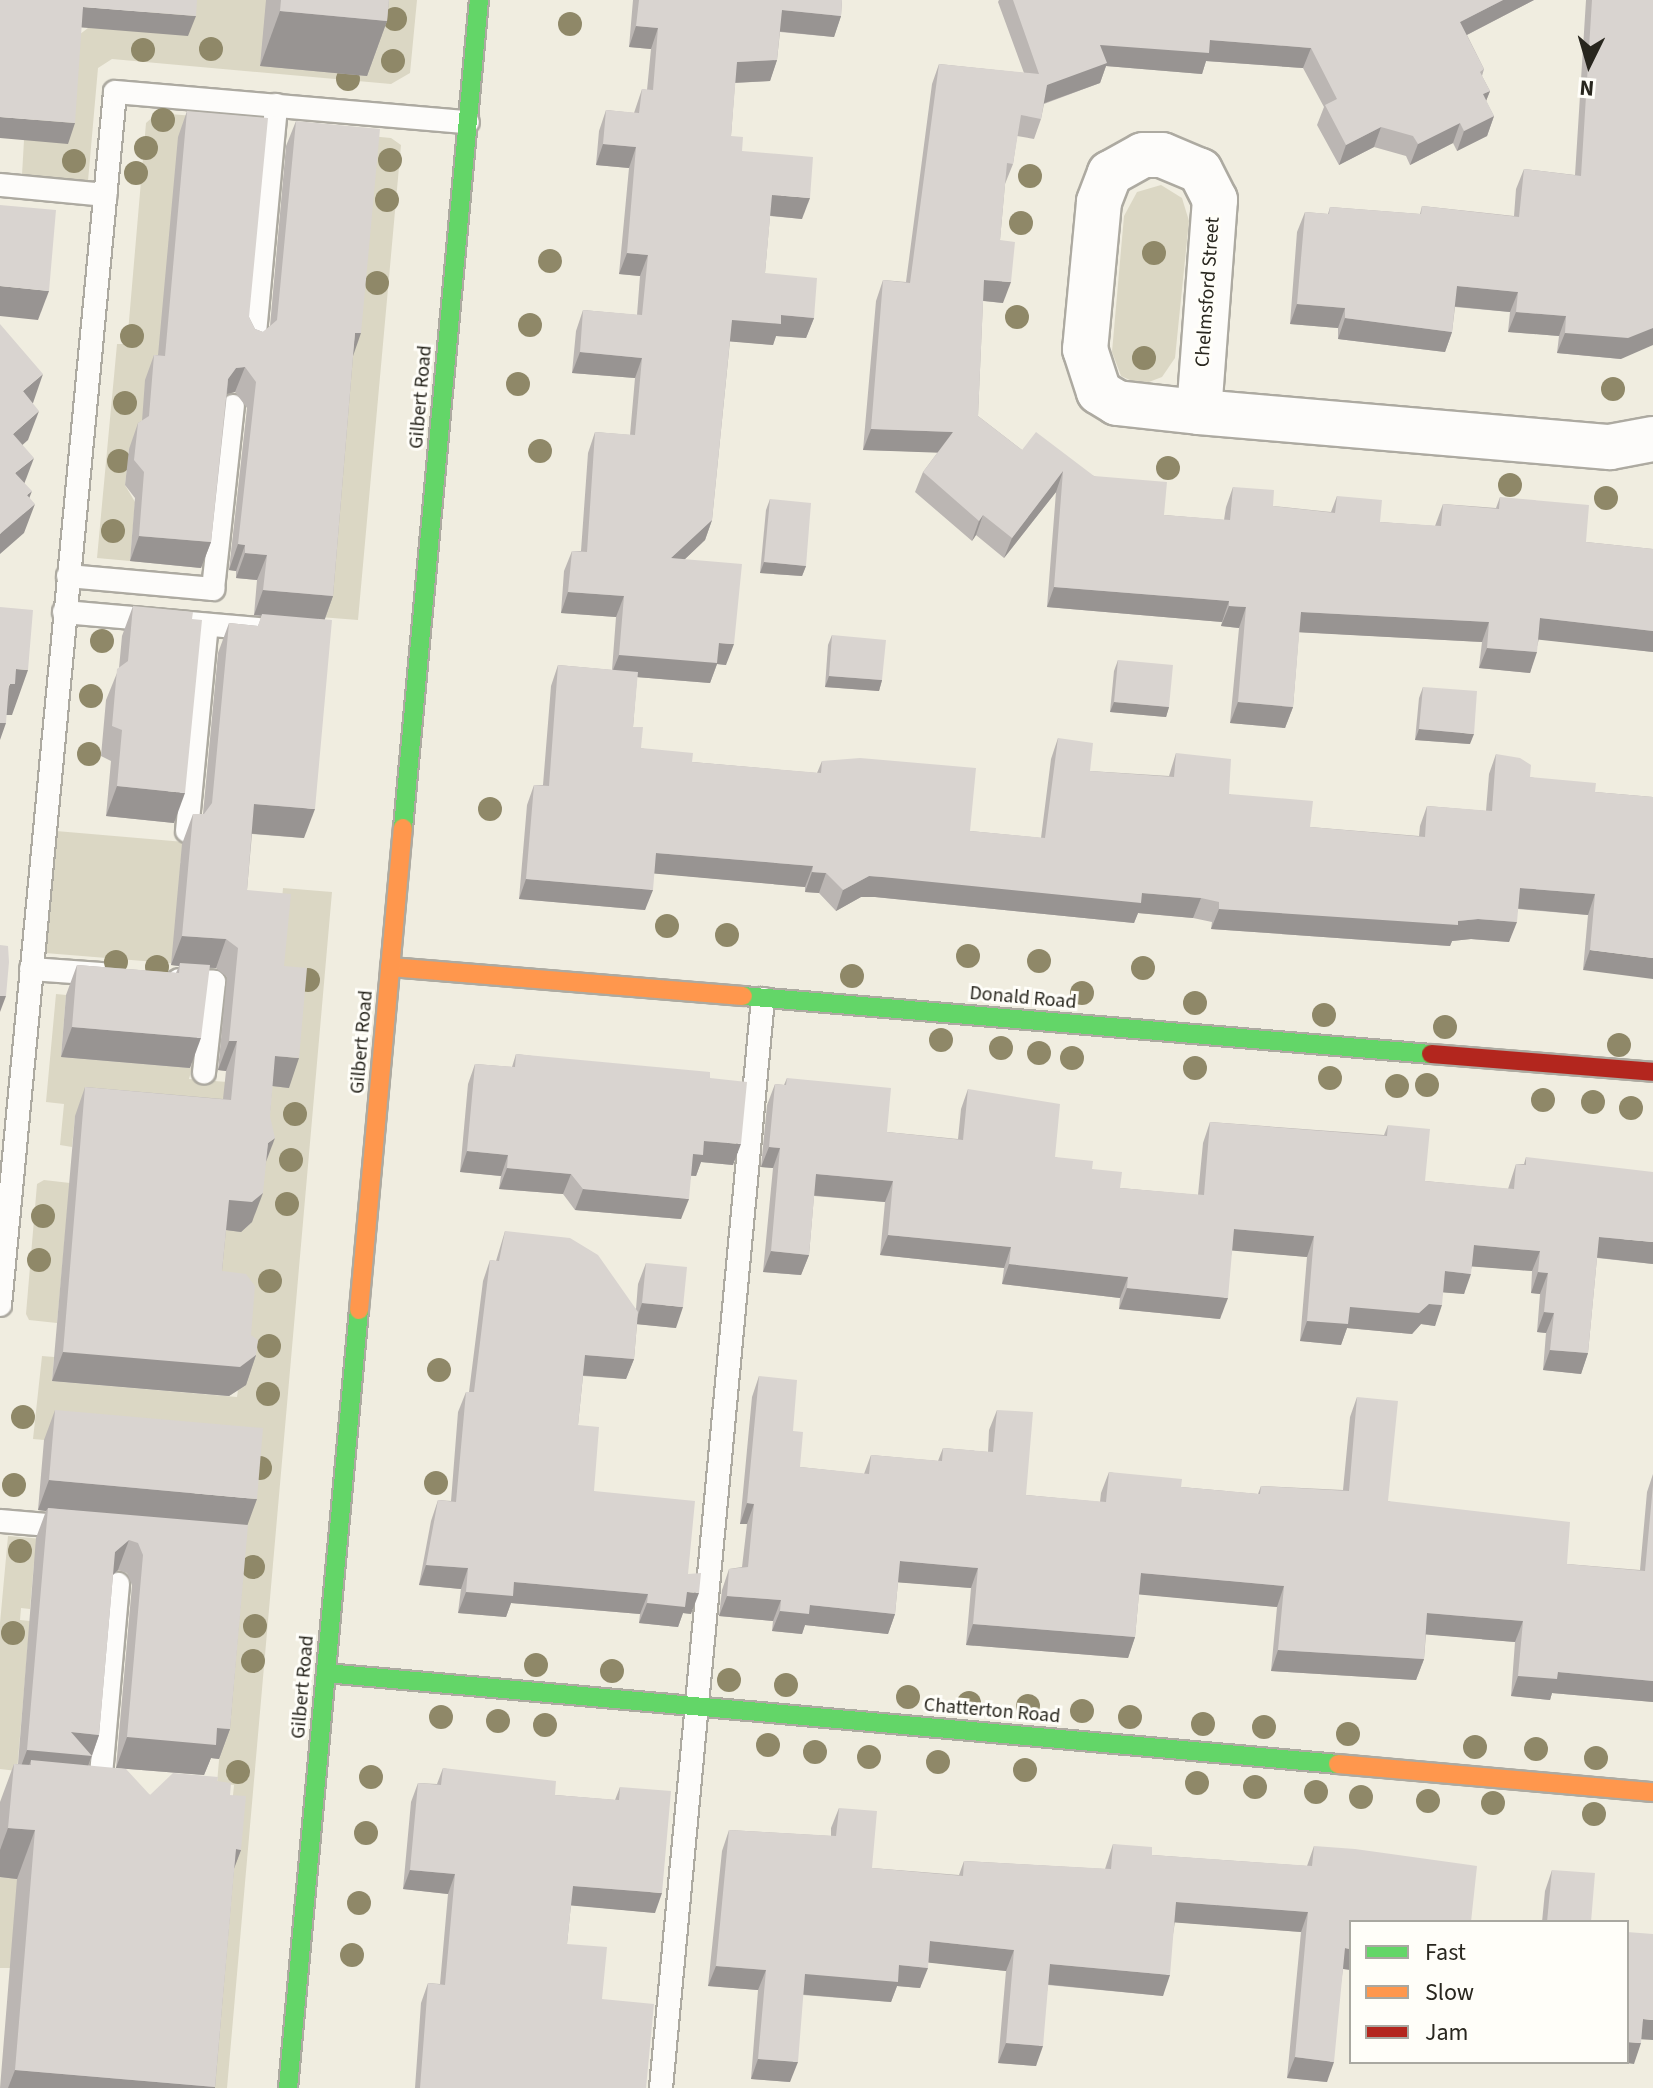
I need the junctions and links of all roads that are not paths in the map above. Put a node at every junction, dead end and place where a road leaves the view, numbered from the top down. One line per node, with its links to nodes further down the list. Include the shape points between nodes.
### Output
1 (479, 0): 3 (street, Gilbert Road)
2 (276, 105): 3 (lane); 5 (lane, via 115,92); 6 (lane)
3 (468, 122): 15 (street, Gilbert Road)
4 (0, 185): 5 (lane)
5 (106, 195): 10 (lane)
6 (254, 344)
7 (233, 406): 10 (lane, via 213,589)
8 (1199, 412): 8 (street, Chelmsford Street, via 1117,403 1099,392 1089,375 1085,349 1102,187 1117,167 1143,155 1162,155 1200,171 1215,200); 9 (street, Chelmsford Street, via 1610,447)
9 (1653, 439)
10 (68, 576): 11 (lane)
11 (64, 612): 12 (lane); 16 (lane)
12 (207, 625): 13 (lane); 14 (lane)
13 (285, 632)
14 (187, 831)
15 (390, 967): 19 (street, Donald Road); 26 (street, Gilbert Road)
16 (31, 969): 17 (lane); 22 (lane)
17 (122, 976)
18 (153, 978): 20 (lane, via 214,982)
19 (763, 999): 21 (street, Donald Road); 27 (lane)
20 (204, 1072)
21 (1653, 1072)
22 (0, 1305)
23 (0, 1521): 24 (lane)
24 (90, 1528)
25 (118, 1584): 29 (lane, via 107,1803)
26 (326, 1673): 27 (street, Chatterton Road); 30 (street, Gilbert Road)
27 (697, 1707): 28 (street, Chatterton Road); 31 (lane)
28 (1653, 1792)
29 (71, 1800)
30 (288, 2088)
31 (661, 2088)

